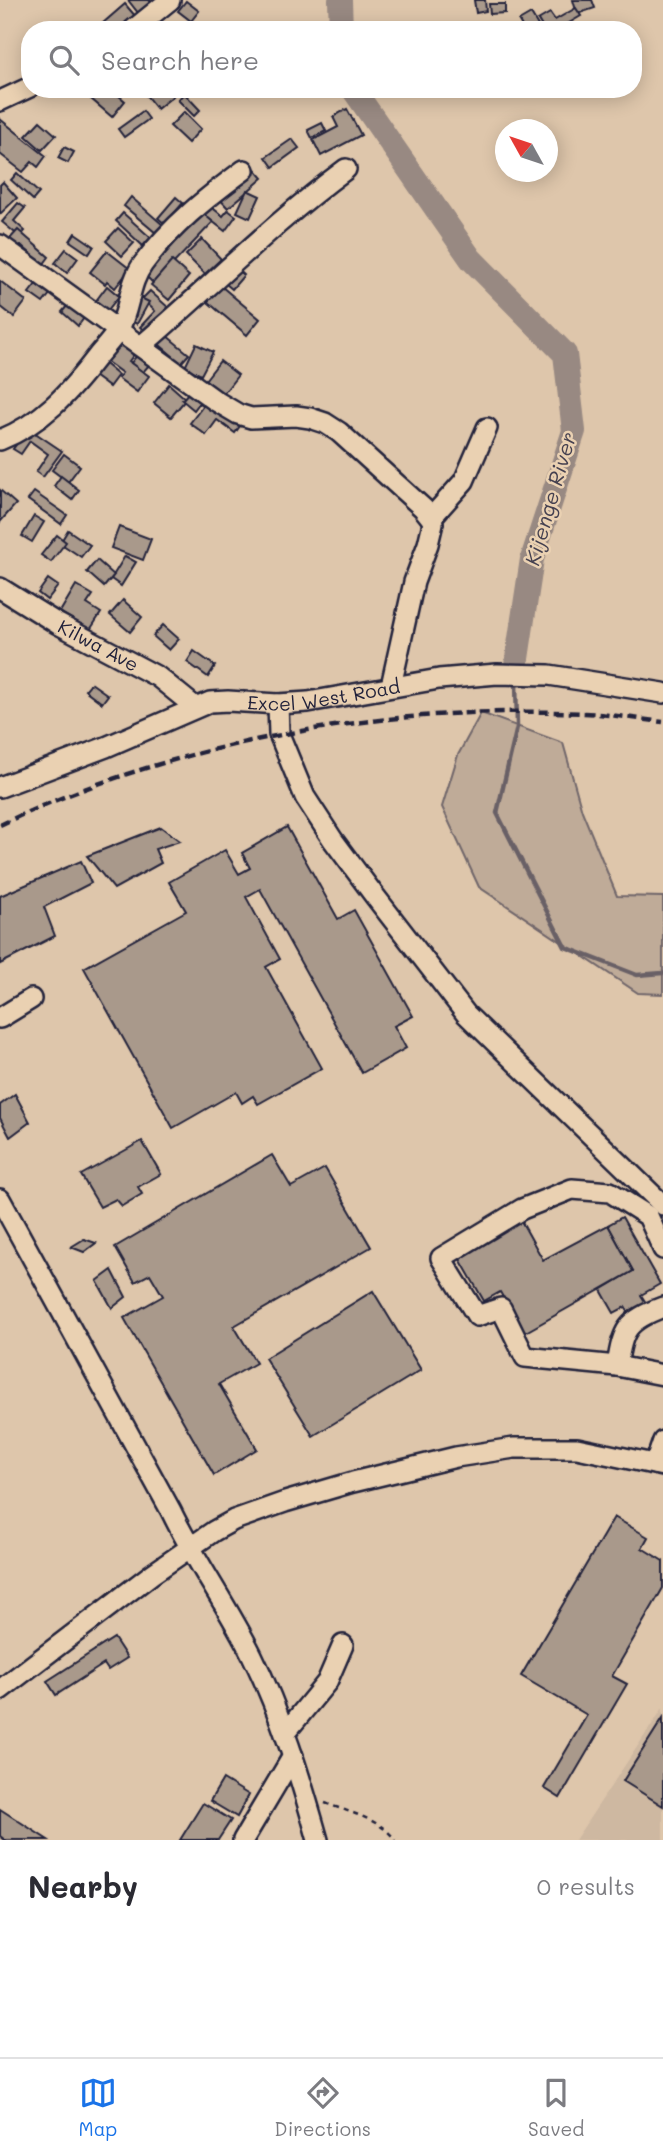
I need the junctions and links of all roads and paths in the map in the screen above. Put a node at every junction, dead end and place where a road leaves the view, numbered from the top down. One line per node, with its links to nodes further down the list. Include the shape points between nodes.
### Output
1 (170, 0): 2 (street)
2 (143, 21)
3 (21, 92): 4 (street)
4 (0, 101)
5 (345, 169): 9 (street, via 260,238)
6 (244, 170): 8 (street, via 179,221 142,266)
7 (0, 246): 8 (street)
8 (118, 330): 9 (street); 11 (street, via 54,408)
9 (141, 346): 12 (street, via 238,414 251,418 296,416 325,423)
10 (487, 428): 12 (street, via 464,481)
11 (0, 440)
12 (431, 518): 14 (street)
13 (0, 588): 17 (street, Kilwa Ave, via 158,677)
14 (391, 686): 15 (street, Excel West Road, via 497,674 549,675); 16 (street, Excel West Road)
15 (663, 693)
16 (278, 704): 17 (street, Excel West Road, via 228,701); 22 (street, via 279,734 305,797 444,988)
17 (195, 707): 18 (street, Excel West Road)
18 (0, 787)
19 (31, 999): 20 (street)
20 (0, 1018)
21 (1, 1203): 29 (street)
22 (663, 1205)
23 (663, 1249): 25 (street, via 648,1216 610,1192 572,1189 522,1209 441,1258 477,1316 501,1308 525,1357)
24 (663, 1307): 25 (street, via 644,1314 622,1334)
25 (617, 1366): 26 (street)
26 (663, 1375)
27 (663, 1441): 28 (street)
28 (659, 1465): 29 (street, via 577,1448 514,1448 457,1457 285,1502 234,1520)
29 (189, 1549): 31 (street); 32 (street, via 250,1651)
30 (343, 1645): 32 (street, via 327,1682)
31 (0, 1689)
32 (286, 1732): 33 (street)
33 (293, 1756): 34 (street); 35 (street)
34 (305, 1796): 36 (street); 37 (path, via 375,1823)
35 (243, 1840)
36 (318, 1840)
37 (395, 1840)

